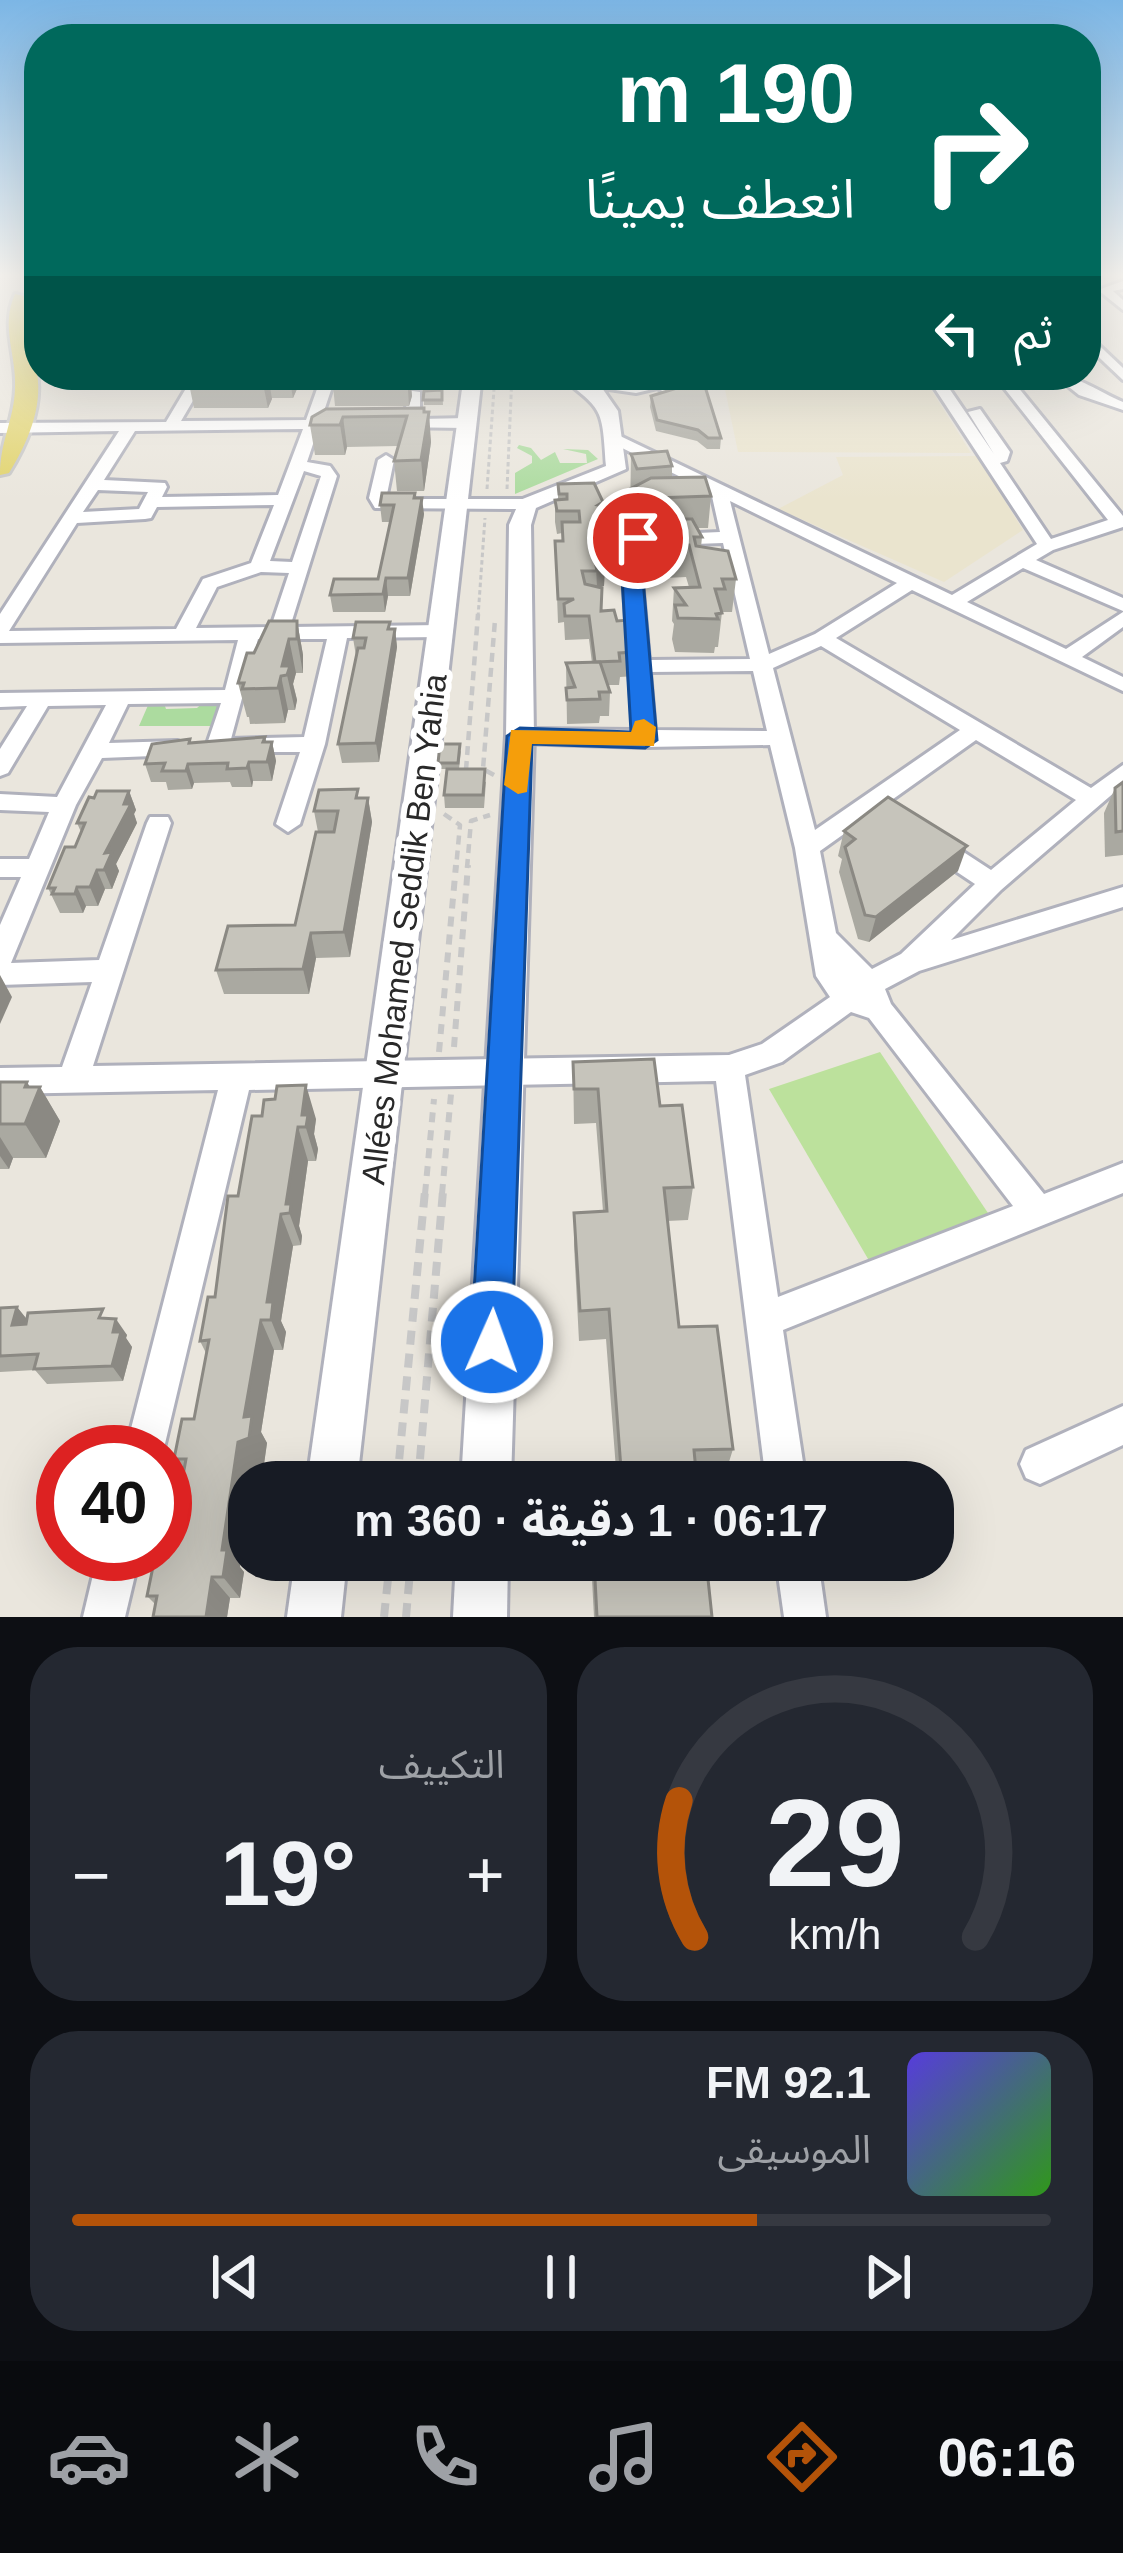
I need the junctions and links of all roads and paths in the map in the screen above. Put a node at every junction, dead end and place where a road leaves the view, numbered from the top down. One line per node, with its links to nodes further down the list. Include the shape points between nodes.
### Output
1 (17, 348): 5 (main road)
2 (1101, 353): 4 (street)
3 (0, 366): 28 (main road)
4 (1123, 376)
5 (24, 380)
6 (26, 390): 28 (main road)
7 (192, 390): 30 (street)
8 (323, 390): 24 (street)
9 (384, 390): 27 (street, via 415,395)
10 (471, 390): 23 (street, Allées Mohamed Seddik Ben Yahia)
11 (492, 390): 41 (path)
12 (512, 390): 42 (path)
13 (599, 390): 21 (street)
14 (618, 390): 21 (street)
15 (629, 390): 21 (street)
16 (636, 390): 21 (street)
17 (942, 390): 33 (street)
18 (960, 390): 33 (street, via 1002,452)
19 (1013, 390): 44 (street)
20 (1081, 390): 22 (street)
21 (610, 395): 31 (street)
22 (1122, 408)
23 (467, 423): 27 (street); 41 (street, Allées Mohamed Seddik Ben Yahia)
24 (311, 424): 25 (street); 30 (street); 34 (street)
25 (352, 424)
26 (372, 424): 27 (street)
27 (412, 424)
28 (6, 425): 29 (street); 35 (main road)
29 (131, 425): 30 (street); 37 (street)
30 (171, 425)
31 (614, 453): 36 (street); 36 (street); 42 (street)
32 (386, 460): 41 (street, via 379,503)
33 (987, 461): 48 (street)
34 (298, 466): 39 (street); 51 (street, via 329,476)
35 (0, 467)
36 (673, 469): 38 (street)
37 (95, 485): 40 (street, via 155,484); 43 (street)
38 (719, 491): 46 (street); 52 (street)
39 (284, 500): 40 (street); 50 (street)
40 (154, 502): 43 (street, via 142,514)
41 (471, 503): 42 (street); 57 (street, Allées Mohamed Seddik Ben Yahia); 81 (path, via 466,771)
42 (516, 504): 73 (street)
43 (76, 518): 59 (street)
44 (1120, 522): 45 (street)
45 (1088, 531): 47 (street); 48 (street)
46 (730, 537): 65 (street); 66 (street, via 631,539)
47 (1123, 545)
48 (1047, 546): 49 (street)
49 (1022, 561): 53 (street); 54 (street)
50 (259, 566): 51 (street); 62 (street, via 210,583)
51 (297, 568): 58 (street)
52 (910, 583): 53 (street); 63 (street)
53 (951, 603): 64 (street)
54 (1123, 605)
55 (495, 618): 101 (path, via 483,770 494,775 491,814 471,821)
56 (1123, 618): 64 (street)
57 (441, 631): 61 (street); 102 (street, Allées Mohamed Seddik Ben Yahia)
58 (279, 632): 60 (street); 61 (street)
59 (0, 633): 62 (street)
60 (250, 633): 62 (street); 68 (street)
61 (338, 633): 76 (street)
62 (183, 634)
63 (822, 638): 65 (street); 72 (street)
64 (1067, 658): 67 (street)
65 (763, 665): 66 (street); 74 (street)
66 (638, 666): 75 (street)
67 (1123, 685)
68 (234, 696): 69 (street); 77 (street)
69 (120, 698): 71 (street); 78 (street)
70 (0, 700): 71 (street)
71 (41, 700): 79 (street)
72 (976, 729): 82 (street); 86 (street)
73 (520, 736): 75 (street); 100 (street)
74 (781, 738): 75 (street); 89 (street)
75 (645, 740)
76 (314, 744): 77 (street); 88 (street)
77 (217, 747): 78 (street)
78 (94, 751): 84 (street)
79 (0, 768)
80 (1123, 773): 82 (street)
81 (454, 775)
82 (1092, 799): 92 (street)
83 (0, 802): 84 (street)
84 (64, 806): 91 (street)
85 (438, 810): 101 (path, via 460,825)
86 (888, 814): 89 (street); 92 (street)
87 (160, 823): 96 (street)
88 (288, 824)
89 (807, 848): 98 (street, via 830,976)
90 (0, 868): 91 (street)
91 (40, 868): 94 (street)
92 (992, 883): 95 (street)
93 (1123, 897): 95 (street)
94 (0, 957)
95 (911, 962): 98 (street)
96 (110, 971): 97 (street); 104 (street)
97 (0, 974)
98 (865, 998): 99 (street, via 772,1053); 107 (street)
99 (729, 1068): 100 (street); 108 (street)
100 (505, 1072): 101 (street); 114 (street)
101 (444, 1073): 102 (street); 112 (path); 113 (path)
102 (387, 1074): 103 (street); 111 (street, Allées Mohamed Seddik Ben Yahia)
103 (237, 1077): 104 (street); 109 (street)
104 (73, 1080): 105 (street)
105 (0, 1081)
106 (1123, 1178): 107 (street)
107 (1037, 1211): 108 (street)
108 (764, 1320): 115 (street)
109 (152, 1425)
110 (1123, 1425): 116 (street)
111 (335, 1461)
112 (399, 1461)
113 (419, 1461)
114 (486, 1461)
115 (783, 1461)
116 (1040, 1464)
117 (113, 1581): 123 (street)
118 (318, 1581): 124 (street)
119 (388, 1581): 125 (path)
120 (409, 1581): 126 (path)
121 (481, 1581): 127 (street)
122 (800, 1581): 128 (street)
123 (104, 1617)
124 (314, 1617)
125 (384, 1617)
126 (406, 1617)
127 (480, 1617)
128 (805, 1617)

